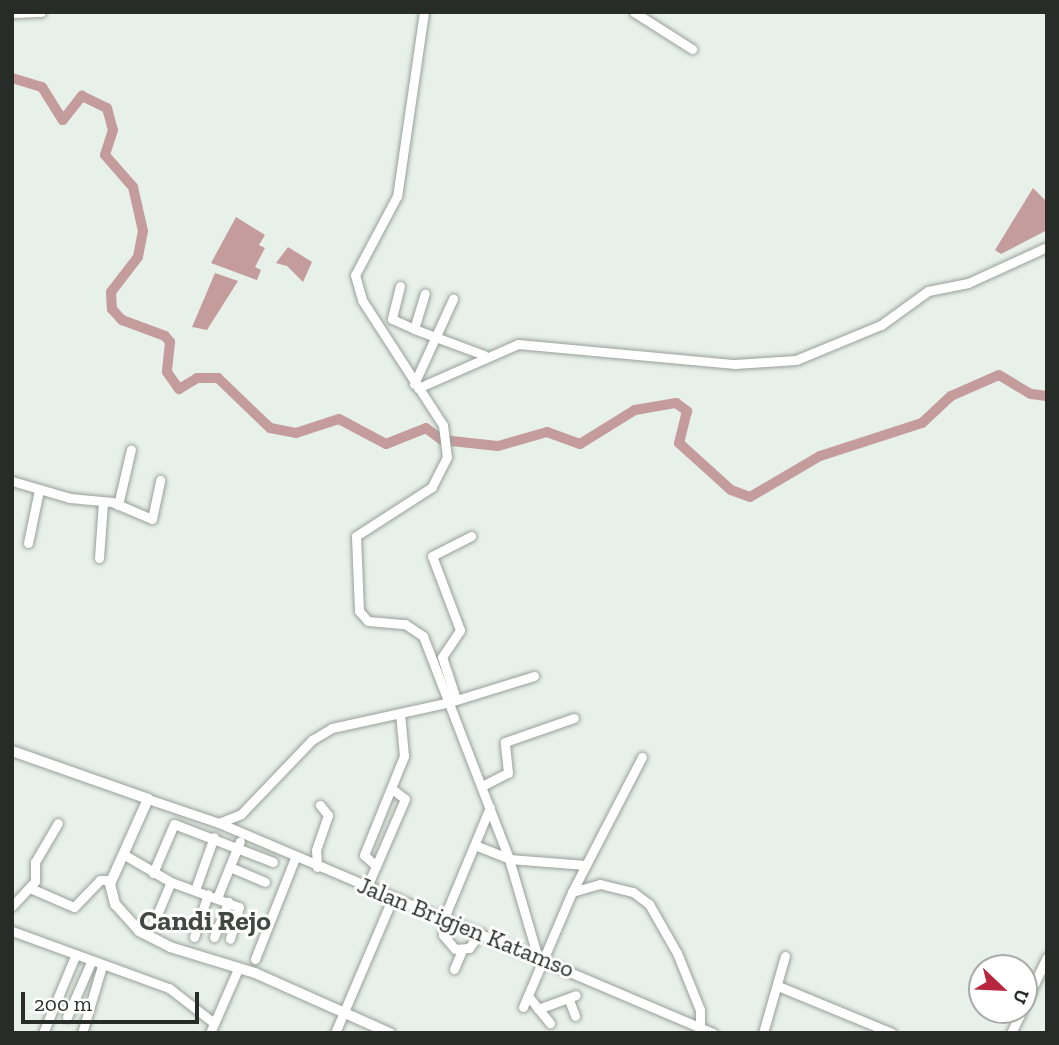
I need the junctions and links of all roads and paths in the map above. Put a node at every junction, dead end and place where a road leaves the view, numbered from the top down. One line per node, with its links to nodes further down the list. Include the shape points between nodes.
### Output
1 (41, 12): 4 (street)
2 (424, 12): 13 (street, via 397,196 355,275 362,300)
3 (634, 12): 5 (street)
4 (12, 13)
5 (692, 50)
6 (1047, 247): 12 (street, via 968,283 928,291 881,325 796,360 735,364 518,344)
7 (400, 286): 10 (street, via 392,319)
8 (425, 295): 10 (street)
9 (453, 299): 11 (street)
10 (414, 329): 11 (street)
11 (436, 337): 12 (street); 13 (street)
12 (484, 355): 13 (street)
13 (416, 386): 24 (street, via 443,425 447,457 432,487 364,527 352,545 360,616 418,630)
14 (131, 449): 19 (street)
15 (160, 480): 19 (street, via 152,519)
16 (12, 481): 17 (street)
17 (39, 490): 18 (street); 21 (street)
18 (103, 502): 19 (street); 22 (street)
19 (118, 505)
20 (471, 536): 24 (street, via 432,556 460,630 442,657)
21 (27, 543)
22 (99, 558)
23 (534, 676): 24 (street)
24 (453, 701): 25 (street); 29 (street)
25 (400, 713): 30 (street, via 404,756); 35 (street, via 322,732 241,814)
26 (574, 718): 29 (street, via 505,742 508,773)
27 (12, 751): 31 (main road)
28 (642, 757): 45 (street)
29 (482, 786): 33 (street)
30 (392, 789): 44 (street, via 364,855); 44 (street, via 405,799)
31 (148, 799): 35 (street, Jalan Brigjen Katamso); 40 (main road)
32 (320, 805): 47 (street, via 328,815 316,850)
33 (490, 807): 38 (street); 42 (street)
34 (58, 823): 54 (street, via 36,862 37,878)
35 (219, 823): 36 (street, Jalan Brigjen Katamso)
36 (243, 834): 39 (street); 41 (street, Jalan Brigjen Katamso)
37 (214, 837): 39 (street); 48 (street, via 173,825); 55 (street)
38 (475, 845): 42 (street); 62 (street)
39 (237, 846): 43 (street); 46 (street)
40 (123, 854): 48 (street); 49 (main road)
41 (295, 858): 47 (street, Jalan Brigjen Katamso); 73 (street)
42 (509, 859): 45 (street); 70 (street)
43 (273, 862)
44 (376, 866): 53 (street)
45 (585, 866): 52 (street); 56 (street)
46 (230, 867): 51 (street); 57 (street)
47 (317, 867): 53 (street, Jalan Brigjen Katamso)
48 (153, 873): 50 (street)
49 (110, 880): 54 (street, via 100,880 74,907); 76 (main road, via 115,904 150,939)
50 (171, 882): 55 (street); 61 (street)
51 (265, 882)
52 (600, 884): 56 (street); 87 (street, via 633,892 656,911 700,1010)
53 (367, 887): 58 (street, Jalan Brigjen Katamso)
54 (30, 888): 60 (street)
55 (195, 890): 57 (street)
56 (572, 892): 70 (street)
57 (212, 896): 59 (street); 65 (street)
58 (393, 897): 62 (street, Jalan Brigjen Katamso); 83 (street)
59 (228, 902): 66 (street); 67 (street, via 241,909)
60 (12, 906)
61 (156, 917)
62 (445, 918): 64 (street, Jalan Brigjen Katamso); 68 (street, via 444,940)
63 (12, 931): 69 (street)
64 (480, 933): 68 (street); 70 (street, Jalan Brigjen Katamso)
65 (194, 937)
66 (214, 937)
67 (230, 939)
68 (462, 950): 77 (street)
69 (75, 956): 74 (street); 89 (street)
70 (540, 956): 80 (street); 87 (street, Jalan Brigjen Katamso)
71 (785, 956): 79 (street)
72 (1047, 957): 78 (street)
73 (255, 959)
74 (91, 962): 75 (street); 85 (street)
75 (102, 966): 88 (street, via 169,988); 90 (street)
76 (238, 969): 83 (main road); 88 (street)
77 (454, 969)
78 (1038, 976)
79 (778, 986): 94 (street); 95 (street)
80 (528, 996): 81 (street); 82 (street)
81 (523, 1007)
82 (538, 1009): 84 (street, via 572,998); 86 (street)
83 (341, 1015): 91 (street); 92 (main road)
84 (575, 1016)
85 (67, 1017)
86 (550, 1023)
87 (700, 1025): 93 (street, Jalan Brigjen Katamso)
88 (212, 1028)
89 (43, 1033)
90 (82, 1033)
91 (335, 1033)
92 (390, 1033)
93 (713, 1033)
94 (763, 1033)
95 (892, 1033)

